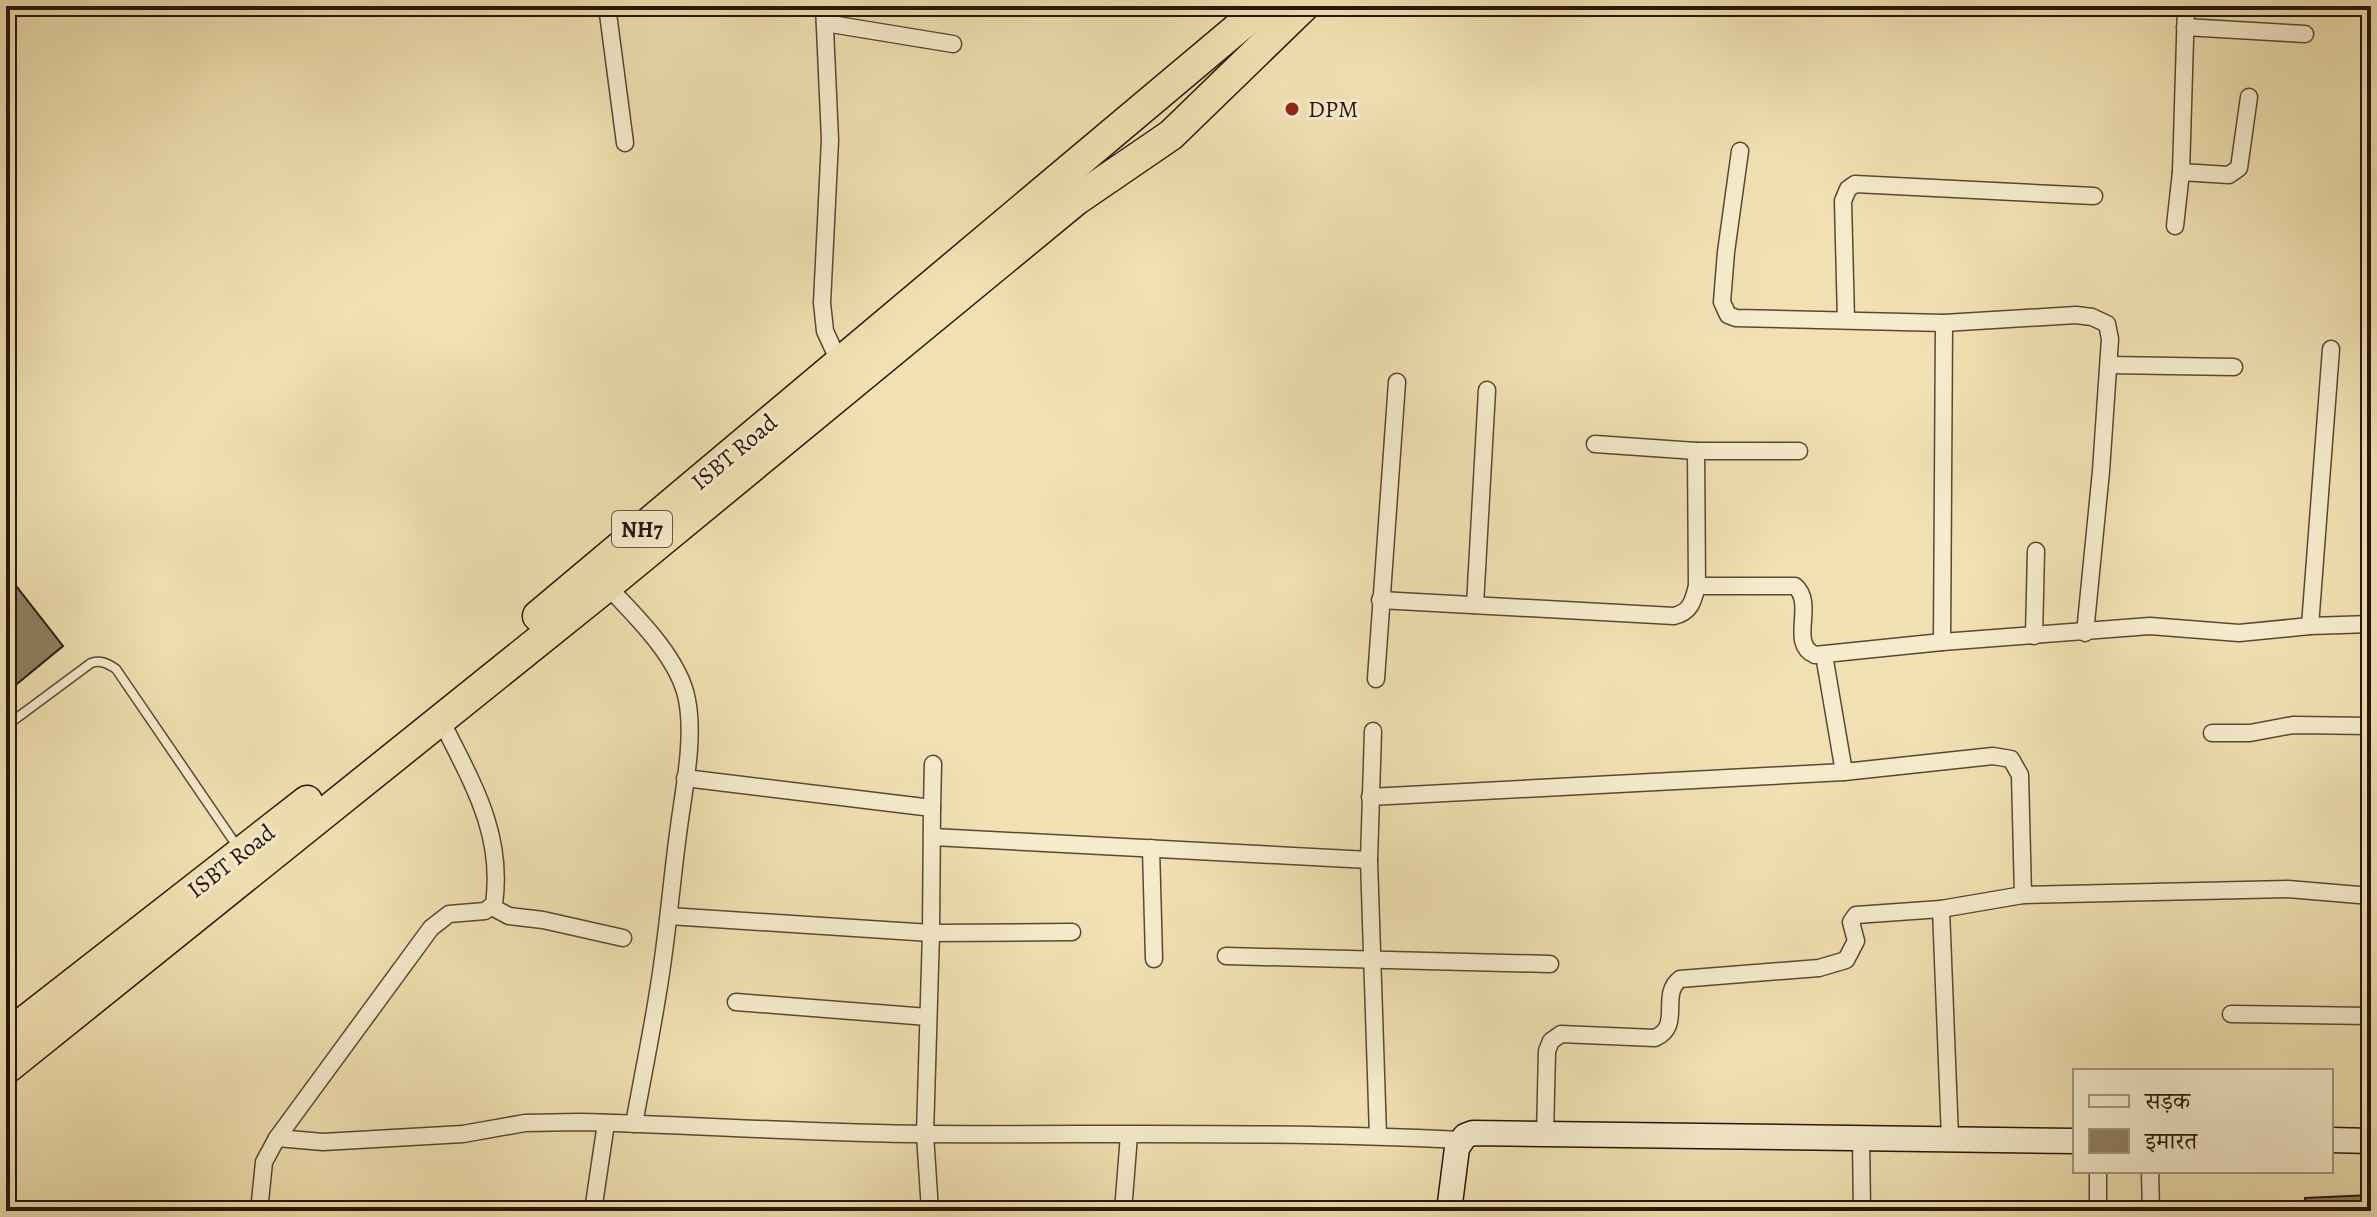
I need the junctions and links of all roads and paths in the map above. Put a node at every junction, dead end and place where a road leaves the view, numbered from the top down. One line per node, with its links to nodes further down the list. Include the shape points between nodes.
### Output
1 (607, 6): 9 (street)
2 (2186, 6): 5 (street)
3 (1283, 10): 19 (highway, ISBT Road / NH7)
4 (824, 14): 7 (street); 19 (street, via 830,140 822,303 825,331)
5 (2185, 27): 6 (street); 11 (street)
6 (2305, 34)
7 (953, 44)
8 (2249, 97): 11 (street, via 2239,168 2229,175)
9 (625, 143)
10 (1740, 151): 14 (street, via 1723,309 1736,318)
11 (2181, 172): 13 (street)
12 (2094, 196): 14 (street, via 1855,184 1843,201)
13 (2175, 226)
14 (1846, 320): 15 (street)
15 (1944, 323): 17 (street, via 2092,317 2107,324); 34 (street)
16 (2331, 349): 31 (street)
17 (2109, 365): 18 (street); 32 (street)
18 (2234, 367)
19 (845, 374): 26 (highway, NH7); 35 (highway, ISBT Road / NH7)
20 (1397, 382): 28 (street)
21 (1487, 390): 29 (street)
22 (1595, 444): 23 (street)
23 (1696, 451): 24 (street); 27 (street)
24 (1799, 451)
25 (2036, 551): 33 (street)
26 (607, 586): 35 (highway, NH7); 45 (street, via 647,629 682,684 688,714)
27 (1697, 586): 29 (street, via 1689,610 1674,616); 36 (street, via 1795,586 1804,597 1805,648)
28 (1380, 600): 29 (street); 37 (street)
29 (1475, 605)
30 (2371, 624): 31 (street)
31 (2310, 626): 32 (street, via 2239,633 2162,626)
32 (2085, 633): 33 (street)
33 (2034, 636): 34 (street)
34 (1942, 642): 36 (street)
35 (506, 655): 38 (highway, NH7); 50 (highway, ISBT Road / NH7)
36 (1824, 655): 44 (street)
37 (1376, 679)
38 (441, 720): 54 (street, via 490,827 496,872); 69 (highway, NH7)
39 (6, 726): 50 (lane, via 91,663 107,663)
40 (2371, 726): 42 (street, via 2293,725)
41 (1373, 731): 46 (street)
42 (2212, 733)
43 (933, 764): 47 (street)
44 (1844, 772): 46 (street); 52 (street, via 1993,756 2011,759 2020,775)
45 (685, 778): 47 (street); 56 (street)
46 (1370, 797): 51 (street)
47 (932, 808): 48 (street)
48 (933, 837): 49 (street); 58 (street)
49 (1151, 848): 51 (street); 62 (street)
50 (241, 853): 68 (highway, ISBT Road / NH7)
51 (1369, 860): 61 (street)
52 (2023, 895): 53 (street, via 2288,889); 55 (street)
53 (2371, 896)
54 (492, 907): 59 (street, via 509,916); 76 (street, via 449,914 431,928)
55 (1941, 909): 74 (street, via 1856,915 1851,922 1856,941 1846,960 1819,968 1680,979 1670,992 1670,1025 1655,1038 1554,1037 1547,1051); 77 (street)
56 (669, 916): 58 (street); 71 (street)
57 (1072, 932): 58 (street)
58 (931, 933): 67 (street)
59 (623, 938)
60 (1226, 956): 61 (street)
61 (1373, 958): 63 (street); 75 (street)
62 (1154, 959)
63 (1550, 964)
64 (736, 1002): 67 (street)
65 (2231, 1014): 66 (street)
66 (2371, 1016)
67 (928, 1017): 72 (street)
68 (6, 1036)
69 (6, 1069)
70 (606, 1123): 71 (street); 76 (street, via 525,1123 463,1134 323,1142); 86 (street)
71 (634, 1124): 72 (street)
72 (925, 1134): 73 (street); 87 (street)
73 (1129, 1135): 75 (street); 88 (street)
74 (1545, 1135): 78 (street); 79 (street, via 1473,1133)
75 (1378, 1136): 79 (street)
76 (277, 1138): 85 (street, via 264,1162)
77 (1950, 1138): 78 (street); 81 (street)
78 (1861, 1139): 90 (street)
79 (1461, 1140): 89 (street)
80 (2333, 1140): 82 (street)
81 (2073, 1141)
82 (2371, 1141)
83 (2098, 1173): 91 (street)
84 (2150, 1173): 92 (street)
85 (259, 1211)
86 (593, 1211)
87 (930, 1211)
88 (1123, 1211)
89 (1449, 1211)
90 (1862, 1211)
91 (2098, 1211)
92 (2151, 1211)

